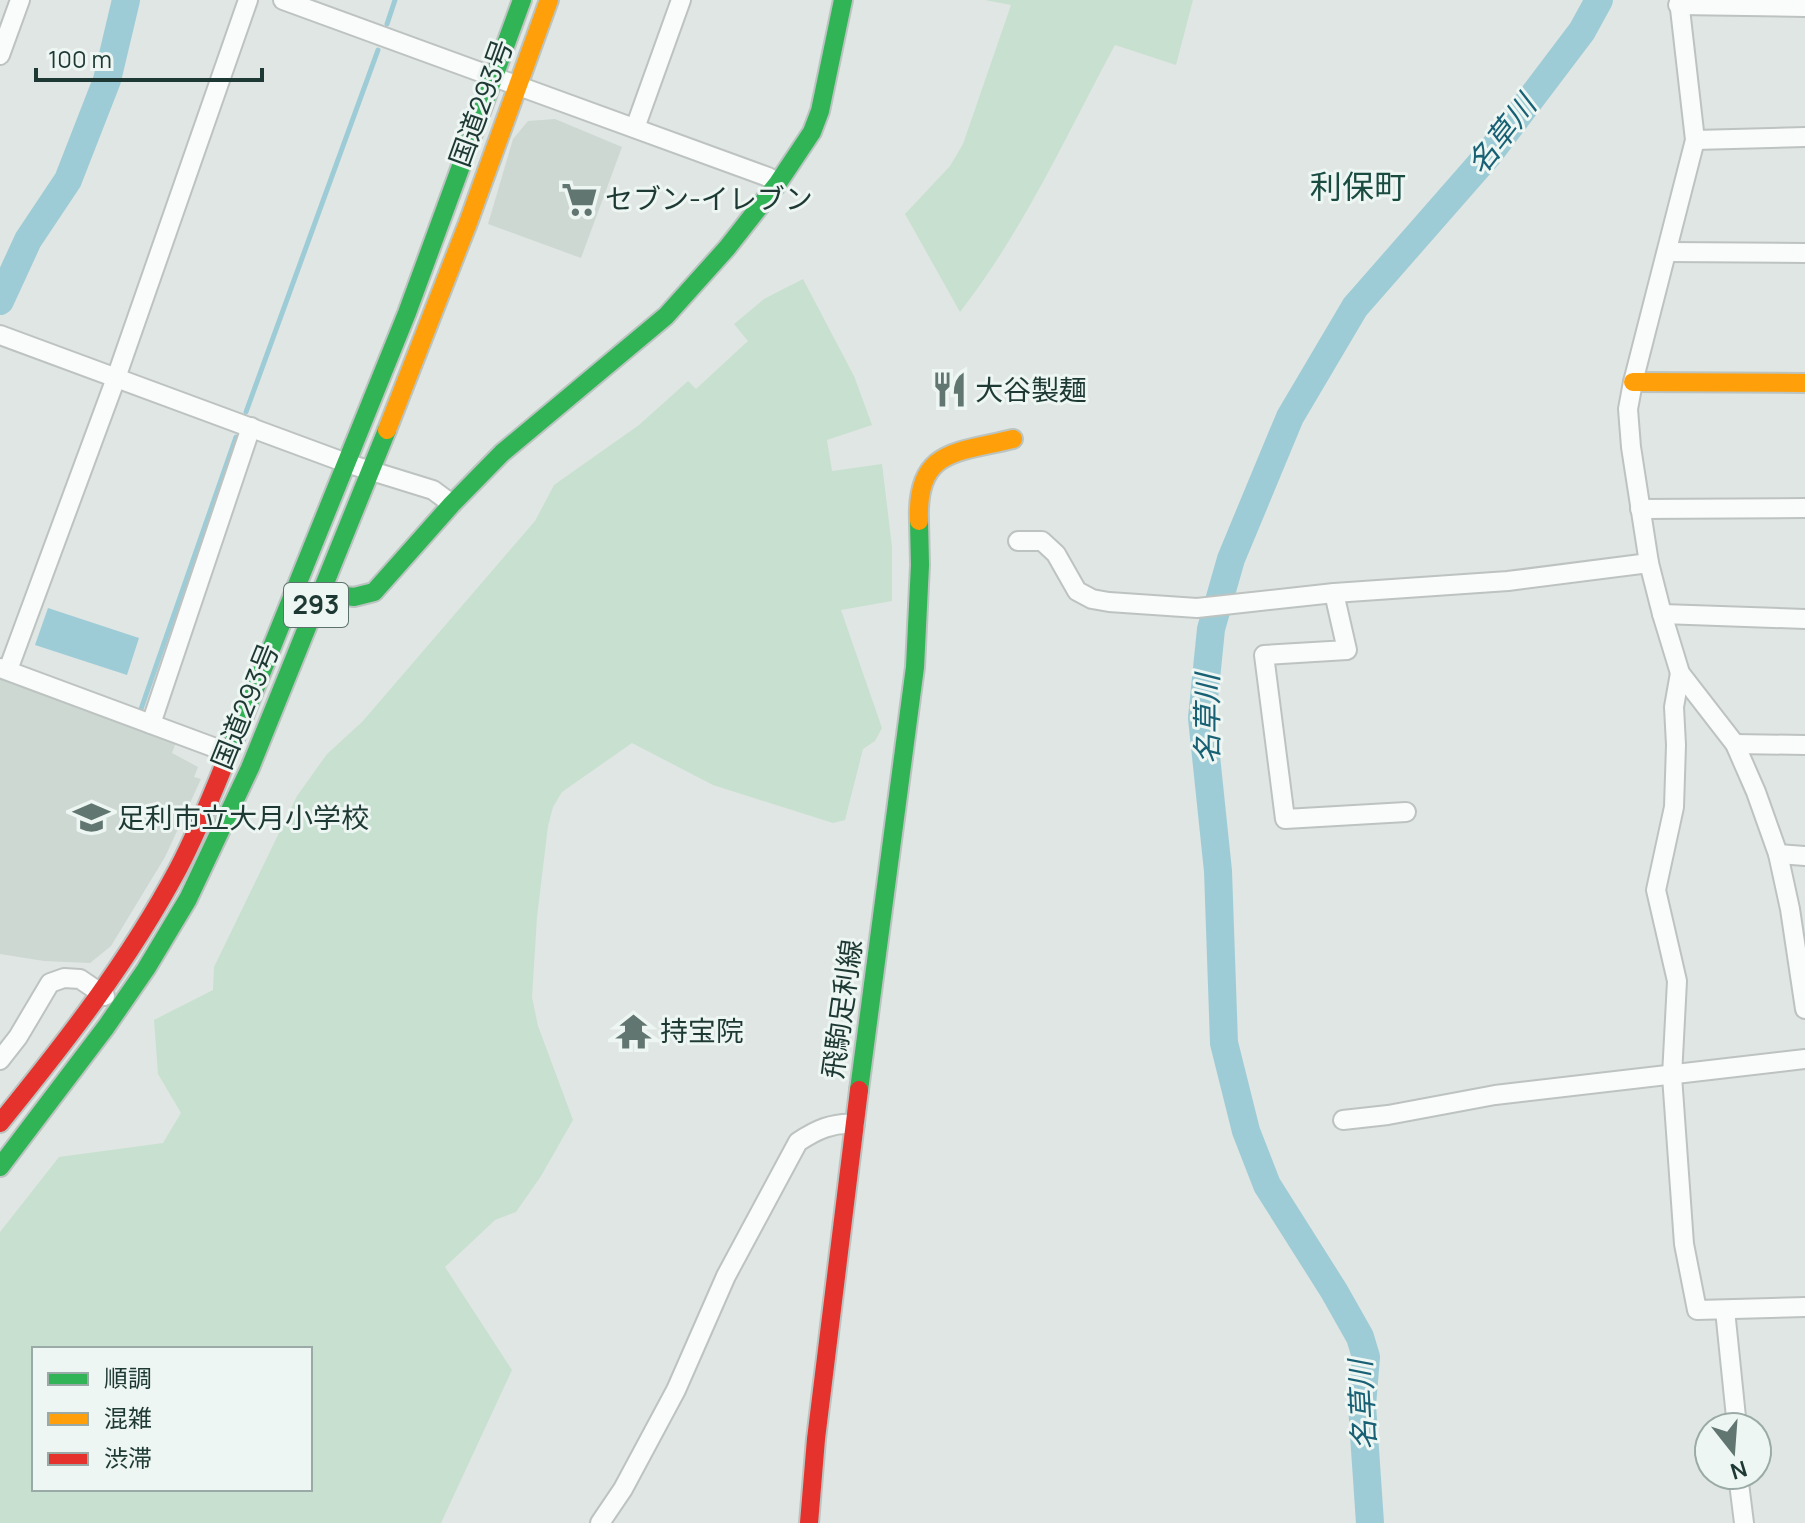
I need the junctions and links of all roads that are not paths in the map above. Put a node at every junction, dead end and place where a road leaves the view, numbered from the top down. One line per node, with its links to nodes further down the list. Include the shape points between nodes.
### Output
1 (20, 0): 10 (street)
2 (248, 0): 20 (street)
3 (283, 0): 11 (street)
4 (522, 0): 11 (main road, 国道293号 / 293)
5 (549, 0): 12 (main road, 国道293号 / 293)
6 (681, 0): 13 (street)
7 (843, 0): 16 (main road, via 820,111)
8 (1679, 3): 9 (street); 15 (street)
9 (1805, 7)
10 (0, 55)
11 (495, 79): 12 (street); 25 (main road, 国道293号 / 293)
12 (519, 86): 13 (street); 26 (main road, 国道293号 / 293)
13 (635, 128): 16 (street)
14 (1805, 137): 15 (street)
15 (1695, 140): 17 (street)
16 (778, 183): 27 (main road, via 675,308 502,453)
17 (1667, 252): 18 (street); 21 (street)
18 (1805, 253)
19 (2, 336): 20 (street)
20 (116, 378): 23 (street); 36 (street)
21 (1633, 382): 22 (main road); 29 (street, via 1628,409)
22 (1805, 383)
23 (251, 427): 25 (street); 38 (street)
24 (1013, 439): 54 (main road, 飛駒足利線, via 956,453 936,462 923,478 915,667)
25 (349, 464): 26 (street); 41 (main road, 国道293号 / 293)
26 (371, 471): 27 (street, via 433,490); 32 (main road, 国道293号 / 293)
27 (452, 504): 32 (main road, via 374,592 347,598)
28 (1805, 508): 29 (street)
29 (1640, 509): 31 (street)
30 (1018, 541): 33 (street, via 1042,541 1056,554 1077,591 1109,602 1204,608)
31 (1649, 563): 33 (street, via 1508,581); 34 (street)
32 (321, 593): 47 (main road, 国道293号 / 293, via 221,835 164,940)
33 (1334, 593): 42 (street, via 1347,650 1264,655 1285,819)
34 (1662, 614): 35 (street); 37 (street)
35 (1805, 619)
36 (4, 669): 38 (street)
37 (1680, 673): 39 (street); 51 (street, via 1674,707 1674,807 1656,890 1677,981)
38 (151, 724): 41 (street)
39 (1735, 744): 40 (street); 43 (street)
40 (1805, 745)
41 (229, 753): 46 (main road, 国道293号 / 293, via 175,877)
42 (1406, 812)
43 (1778, 854): 44 (street); 45 (street)
44 (1805, 856)
45 (1802, 964): 48 (street)
46 (102, 993): 47 (street); 50 (street, via 80,979 50,983); 53 (main road, 国道293号 / 293)
47 (120, 1007): 55 (main road, 国道293号 / 293)
48 (1805, 1009)
49 (1805, 1059): 51 (street)
50 (0, 1060)
51 (1672, 1076): 52 (street, via 1495,1095); 57 (street, via 1684,1244 1697,1310)
52 (1343, 1120)
53 (0, 1123)
54 (855, 1124): 60 (street, via 832,1125 798,1142 726,1276 676,1390); 61 (main road, 飛駒足利線)
55 (0, 1167)
56 (1805, 1307): 57 (street)
57 (1725, 1310): 58 (street)
58 (1735, 1411)
59 (1740, 1491): 62 (street)
60 (600, 1523)
61 (809, 1523)
62 (1744, 1523)

